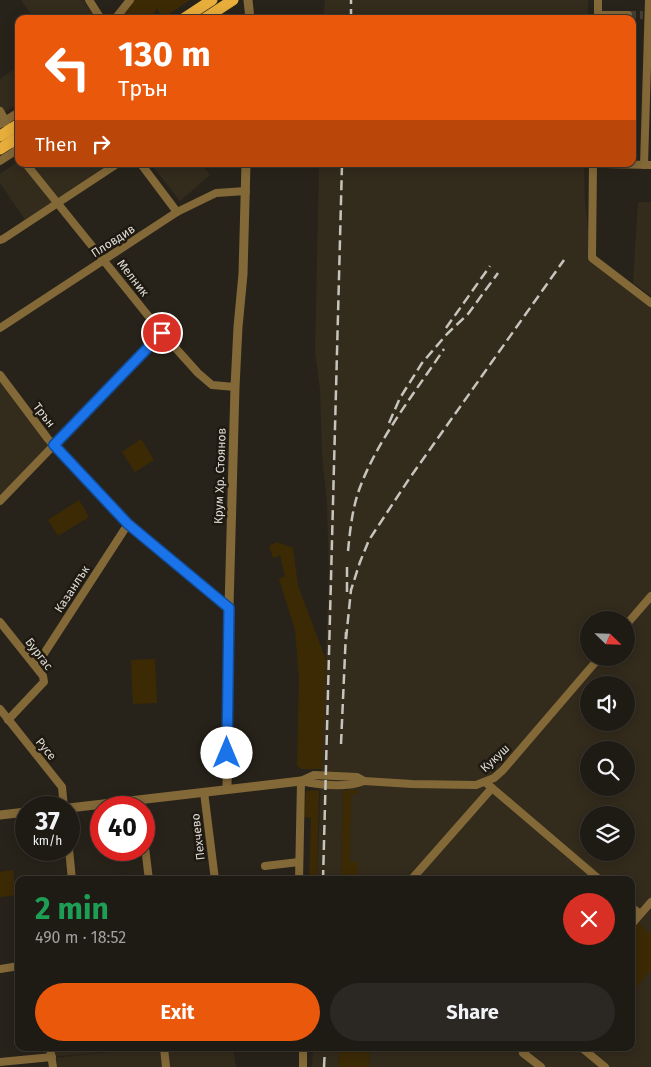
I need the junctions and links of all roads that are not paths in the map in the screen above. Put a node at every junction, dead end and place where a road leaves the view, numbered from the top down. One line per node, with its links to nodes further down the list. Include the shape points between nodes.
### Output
1 (89, 0): 8 (street)
2 (130, 0): 9 (street)
3 (212, 0): 10 (main road)
4 (233, 0): 11 (main road)
5 (248, 0): 12 (street)
6 (598, 0): 13 (street)
7 (649, 13): 18 (street)
8 (98, 15)
9 (118, 15)
10 (189, 15)
11 (210, 15)
12 (250, 15)
13 (598, 15)
14 (0, 111): 15 (street)
15 (11, 135): 16 (main road); 17 (street)
16 (0, 149)
17 (0, 161)
18 (648, 165)
19 (28, 167): 25 (street, Мелник)
20 (112, 167): 25 (street)
21 (143, 167): 26 (street)
22 (246, 167): 24 (street, Крум Хр. Стоянов)
23 (593, 167): 29 (street, via 592,258)
24 (246, 191): 26 (street, Пловдив, via 216,193); 33 (street, Крум Хр. Стоянов)
25 (58, 203): 27 (street); 28 (street, Мелник)
26 (177, 212): 28 (street, Пловдив)
27 (0, 240)
28 (104, 260): 30 (street, Пловдив); 31 (street, Мелник)
29 (651, 303)
30 (0, 328)
31 (162, 333): 33 (street, Мелник, via 208,382 218,386); 34 (street)
32 (0, 374): 34 (street, Трън)
33 (236, 386): 38 (street, Крум Хр. Стоянов)
34 (54, 445): 35 (street); 36 (street, Трън)
35 (0, 501)
36 (128, 524): 38 (street, Трън); 41 (street, Казанлък)
37 (651, 596): 39 (street)
38 (229, 608): 48 (street, Крум Хр. Стоянов)
39 (635, 615)
40 (0, 622): 41 (street, Бургас)
41 (36, 666): 44 (street, Бургас, via 44,676 44,682)
42 (592, 666): 46 (street, Кукуш, via 503,770)
43 (0, 710): 44 (street, Русе)
44 (8, 720): 50 (street, Русе, via 62,787)
45 (301, 781): 46 (street, Кукуш, via 314,775 455,785); 48 (street); 56 (street)
46 (485, 782): 47 (street)
47 (492, 788): 62 (street); 63 (street)
48 (227, 789): 49 (street)
49 (204, 792): 51 (street); 60 (street, Пехчево)
50 (63, 796)
51 (155, 801)
52 (15, 814): 53 (street)
53 (0, 816)
54 (70, 861): 58 (street)
55 (147, 861): 59 (street)
56 (299, 862): 57 (street); 61 (street)
57 (265, 866)
58 (72, 876)
59 (149, 876)
60 (214, 876)
61 (299, 876)
62 (415, 876)
63 (595, 876)
64 (651, 902): 66 (street)
65 (635, 910): 66 (street)
66 (640, 914): 67 (street)
67 (635, 920)
68 (15, 967): 69 (street)
69 (0, 969)
70 (51, 1051): 75 (street)
71 (164, 1051): 78 (street)
72 (303, 1051): 79 (street)
73 (525, 1051): 80 (street, via 523,1053)
74 (586, 1051): 81 (street)
75 (52, 1057): 76 (street); 77 (street)
76 (0, 1062)
77 (53, 1067)
78 (166, 1067)
79 (303, 1067)
80 (541, 1067)
81 (605, 1067)

